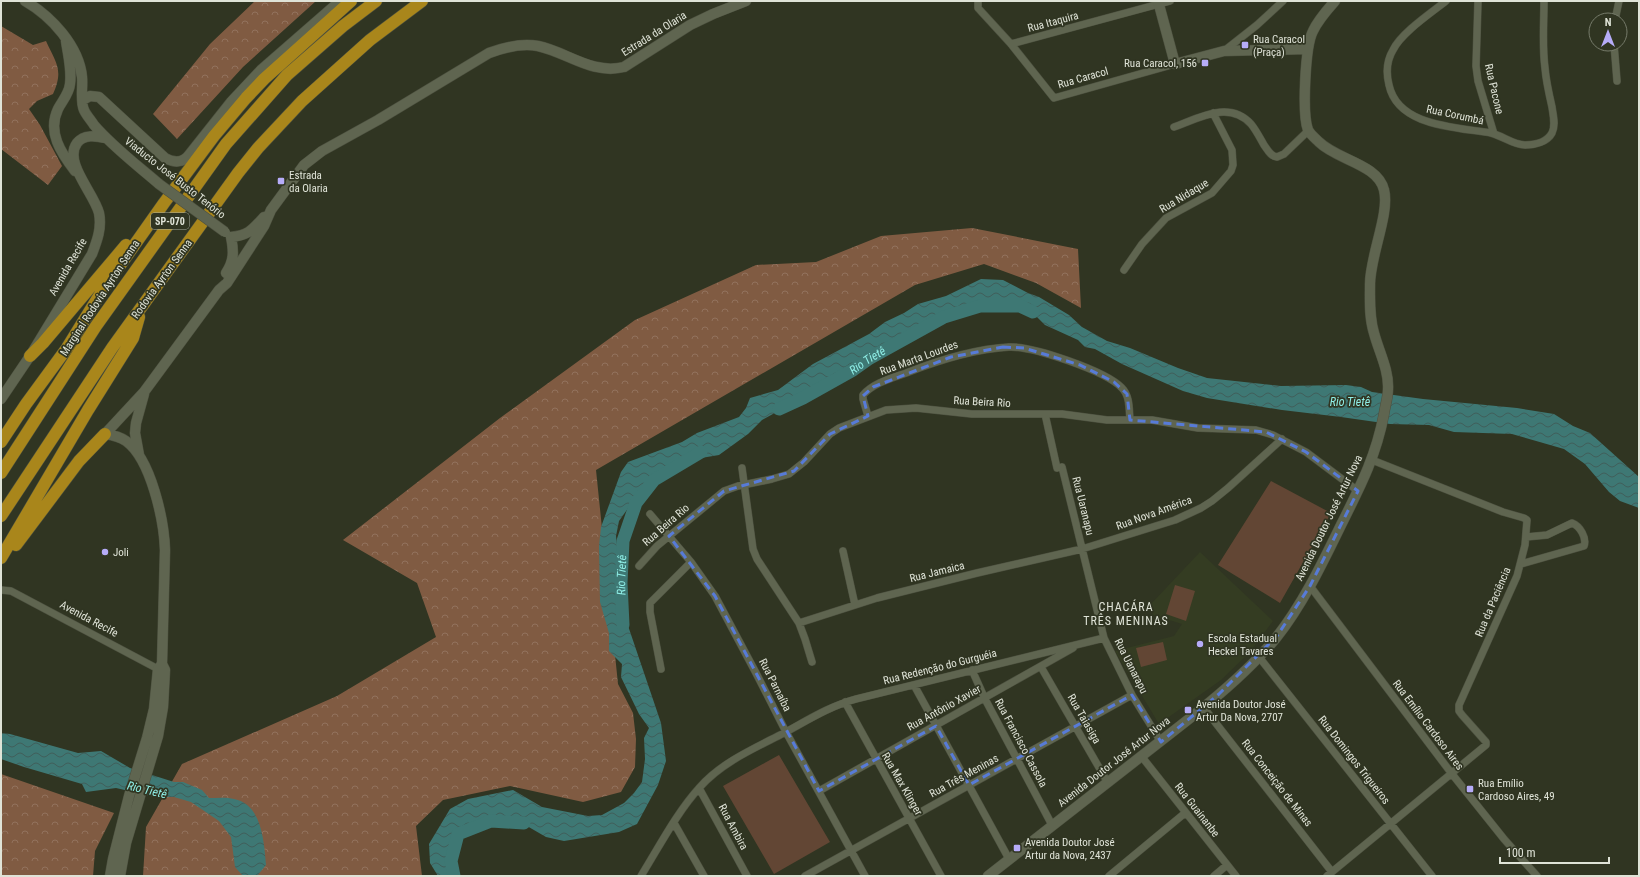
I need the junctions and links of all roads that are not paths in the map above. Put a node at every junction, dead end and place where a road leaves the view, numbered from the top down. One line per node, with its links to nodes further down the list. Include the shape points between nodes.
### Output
1 (25, 1): 17 (main road, Viaducto José Busto Tenório, via 50,20)
2 (340, 1): 24 (main road, via 261,70 231,102 189,155 181,161 165,158 99,97 90,96)
3 (351, 1): 31 (highway, Marginal Rodovia Ayrton Senna, via 246,98)
4 (376, 1): 49 (highway, SP-070, via 342,26 287,75 226,144 96,326)
5 (422, 1): 36 (highway, Rodovia Ayrton Senna / SP-070, via 364,45 302,101 258,148)
6 (746, 1): 32 (main road, Estrada da Olaria, via 690,25 624,68 596,68 537,46 513,46 490,53 322,151 304,165)
7 (978, 1): 18 (street, via 978,8)
8 (1170, 1): 15 (street, Rua Itaquira)
9 (1283, 1): 20 (street)
10 (1335, 1): 19 (main road, via 1312,31)
11 (1446, 1): 28 (street, Rua Corumbá, via 1401,38 1392,50 1388,63 1389,88 1396,102 1406,112 1423,121)
12 (1478, 1): 28 (street, Rua Pacone, via 1476,66)
13 (1544, 1): 28 (street, Rua Corumbá, via 1545,68 1554,126 1550,137 1534,144 1520,145)
14 (1619, 1): 16 (street)
15 (1159, 3): 18 (street, Rua Itaquira); 22 (main road)
16 (1617, 12)
17 (66, 39): 24 (main road, Viaducto José Busto Tenório, via 79,63); 30 (main road, via 70,85 55,115 54,134 66,159)
18 (1011, 44): 22 (street, Rua Caracol, via 1054,98)
19 (1307, 49): 20 (main road, Rua Caracol); 27 (main road, via 1305,97)
20 (1224, 51): 22 (main road, Rua Caracol)
21 (1615, 52): 23 (street)
22 (1175, 64)
23 (1617, 81)
24 (83, 100): 29 (main road, Viaducto José Busto Tenório, via 84,110)
25 (1213, 113): 26 (street); 27 (street, via 1229,111 1245,118 1274,157 1284,154); 34 (street, Rua Nidaque, via 1232,150 1231,171 1212,193 1166,218 1142,244)
26 (1174, 127)
27 (1308, 131): 47 (main road, Avenida Doutor José Artur Nova, via 1333,153 1374,173 1384,186 1385,207 1370,277 1370,297 1373,331 1388,376 1388,390 1380,435)
28 (1494, 134)
29 (105, 138): 30 (main road, Avenida Recife, via 91,136 78,141 75,146 74,162); 33 (main road, Viaducto José Busto Tenório, bridge, via 159,184)
30 (80, 177): 37 (main road, Avenida Recife, via 92,195 99,213 97,241 92,254)
31 (164, 202): 37 (highway); 45 (highway, Marginal Rodovia Ayrton Senna)
32 (271, 210): 33 (main road, Estrada da Olaria, via 251,232 244,236); 35 (main road, Estrada da Olaria, via 264,226 227,283)
33 (228, 235): 35 (main road, Estrada da Olaria, via 234,248 232,264)
34 (1124, 270)
35 (219, 290): 38 (main road, Estrada da Olaria)
36 (143, 306): 53 (highway, Rodovia Ayrton Senna / SP-070, via 112,348); 58 (highway, via 133,338)
37 (30, 356): 39 (main road, Avenida Recife)
38 (144, 392): 43 (main road, Estrada da Olaria); 46 (main road, via 136,428)
39 (1, 399)
40 (1045, 414): 41 (street, Rua Beira Rio, via 972,414 900,408); 42 (street, Rua Beira Rio); 56 (street, Rua Uaranapu)
41 (868, 416): 42 (street, Rua Marta Lourdes, via 862,396 888,380 951,357 1017,347 1080,365 1114,382 1127,394); 50 (street, Rua Beira Rio, via 830,434 789,474)
42 (1130, 420): 44 (street, Rua Beira Rio, via 1152,420 1204,429 1256,430)
43 (105, 434): 46 (main road, via 126,441); 58 (highway, via 79,461 17,544)
44 (1282, 439): 51 (street, Rua Beira Rio, via 1306,452); 56 (street, Rua Nova América, via 1228,488 1201,508 1168,522)
45 (1, 442)
46 (139, 455): 71 (main road, via 159,502 165,532)
47 (1372, 460): 51 (main road, Avenida Doutor José Artur Nova); 55 (street, Rua da Paciência, via 1524,518 1527,523)
48 (742, 468): 50 (street)
49 (1, 473)
50 (744, 485): 54 (street, Rua Beira Rio, via 719,494); 65 (street, via 751,541 757,559)
51 (1358, 491): 62 (main road, Avenida Doutor José Artur Nova)
52 (650, 514): 54 (street, Rua Parnaíba)
53 (1, 516)
54 (669, 536): 59 (street, Rua Parnaíba); 61 (street, Rua Beira Rio)
55 (1526, 537): 60 (street, Rua da Paciência); 60 (street, via 1547,534 1572,523 1585,538 1585,543 1584,546)
56 (1082, 550): 64 (street, Rua Jamaica, via 970,575); 66 (street, Rua Uanarapu)
57 (843, 551): 64 (street)
58 (1, 558)
59 (691, 562): 72 (street, via 650,603); 81 (street, Rua Parnaíba, via 720,604)
60 (1521, 564): 86 (street, Rua da Paciência, via 1459,705 1459,711 1486,742 1485,746)
61 (639, 566)
62 (1310, 586): 68 (main road, Avenida Doutor José Artur Nova, via 1288,621); 86 (street, Rua Emílio Cardoso Aires)
63 (1, 590): 71 (street, Avenida Recife, via 11,591)
64 (855, 605): 65 (street, Rua Jamaica)
65 (798, 623): 69 (street, via 806,639)
66 (1104, 638): 67 (street, Rua Redenção do Gurguéia); 75 (street, Rua Uanarapu)
67 (1080, 644): 70 (street, Rua Antônio Xavier); 73 (street, Rua Redenção do Gurguéia)
68 (1259, 657): 78 (main road, Avenida Doutor José Artur Nova); 95 (street, Rua Domingos Trigueiros)
69 (812, 662)
70 (1041, 667): 76 (street, Rua Antônio Xavier); 80 (street, Rua Taiasiga)
71 (162, 668): 91 (main road, via 163,707 158,736 144,760)
72 (661, 669)
73 (972, 670): 74 (street, Rua Redenção do Gurguéia); 76 (street, Rua Francisco Cassola)
74 (914, 685): 77 (street, Rua Redenção do Gurguéia); 79 (street)
75 (1132, 695): 80 (street, Rua Três Meninas); 82 (street, Rua Uanarapu)
76 (985, 699): 79 (street, Rua Antônio Xavier); 85 (street, Rua Francisco Cassola)
77 (845, 702): 81 (street, Rua Redenção do Gurguéia); 84 (street, Rua Max Klinger)
78 (1204, 708): 82 (main road, Avenida Doutor José Artur Nova); 100 (street, Rua Conceição de Minas)
79 (936, 726): 84 (street, Rua Antônio Xavier); 88 (street)
80 (1075, 726): 85 (street, Rua Três Meninas); 87 (street, Rua Taiasiga)
81 (786, 732): 89 (street, Rua Redenção do Gurguéia, via 728,763); 90 (street, Rua Parnaíba)
82 (1161, 742): 83 (main road, Avenida Doutor José Artur Nova)
83 (1142, 757): 87 (main road, Avenida Doutor José Artur Nova); 92 (street, Rua Guainanbe)
84 (875, 758): 90 (street, Rua Antônio Xavier); 93 (street, Rua Max Klinger)
85 (1016, 759): 88 (street, Rua Três Meninas); 96 (street, Rua Francisco Cassola)
86 (1452, 774): 95 (street); 101 (street, Rua Emílio Cardoso Aires)
87 (1108, 783): 96 (main road, Avenida Doutor José Artur Nova)
88 (968, 785): 93 (street, Rua Três Meninas); 98 (street)
89 (699, 788): 94 (street, Rua Redenção do Gurguéia); 106 (street, Rua Ambira)
90 (819, 791): 97 (street, Rua Parnaíba)
91 (133, 797): 102 (main road); 103 (main road)
92 (1185, 813): 99 (street, Rua Guainanbe); 111 (street)
93 (909, 818): 97 (street, Rua Três Meninas); 109 (street, Rua Max Klinger)
94 (674, 823): 104 (street, Rua Redenção do Gurguéia); 105 (street)
95 (1391, 824): 100 (street); 114 (street, Rua Domingos Trigueiros)
96 (1052, 825): 98 (main road, Avenida Doutor José Artur Nova)
97 (851, 850): 107 (street, Rua Três Meninas); 108 (street, Rua Parnaíba)
98 (1009, 859): 110 (main road, Avenida Doutor José Artur Nova)
99 (1227, 865): 112 (street); 113 (street, Rua Guainanbe)
100 (1330, 874)
101 (1534, 875)
102 (110, 876)
103 (120, 876)
104 (641, 876)
105 (704, 876)
106 (747, 876)
107 (805, 876)
108 (865, 876)
109 (941, 876)
110 (988, 876)
111 (1109, 876)
112 (1214, 876)
113 (1236, 876)
114 (1432, 876)

